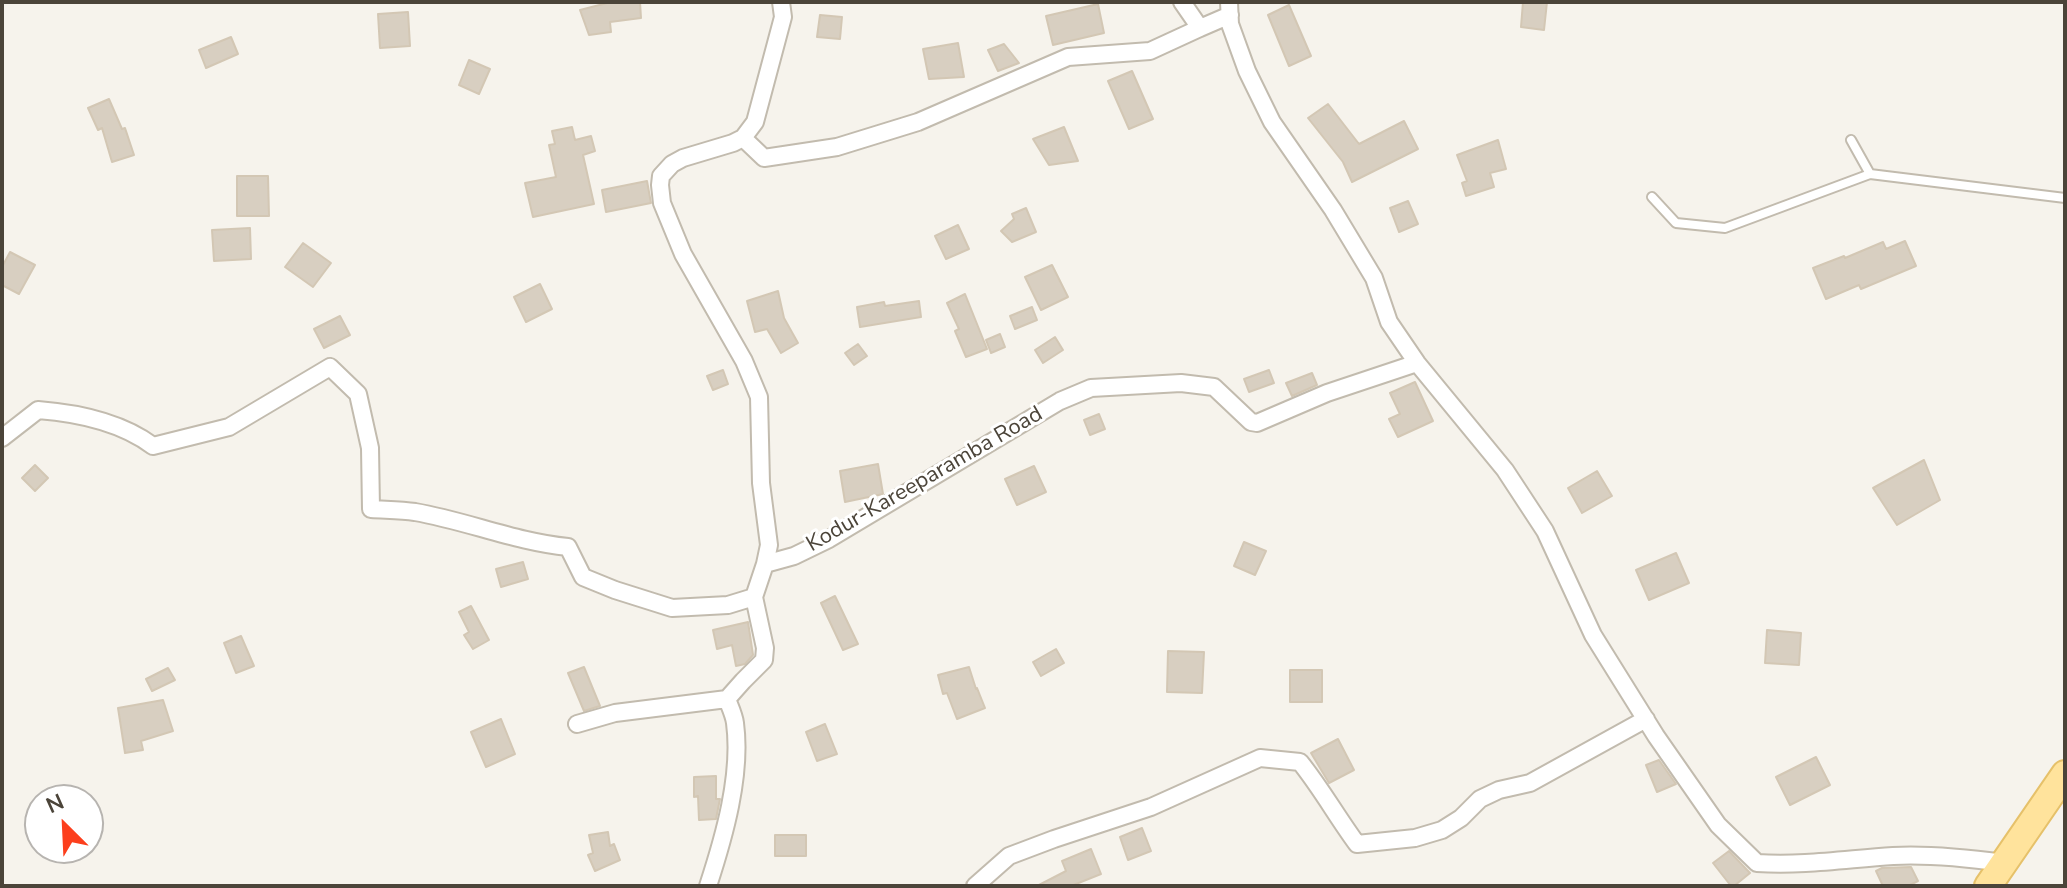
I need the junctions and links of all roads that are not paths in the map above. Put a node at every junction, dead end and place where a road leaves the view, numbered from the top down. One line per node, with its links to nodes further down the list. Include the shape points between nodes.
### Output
1 (781, 2): 5 (street, via 783,17 755,122)
2 (1182, 2): 4 (street)
3 (1229, 8): 4 (street); 10 (street, via 1247,71 1272,122 1374,278 1389,322)
4 (1200, 28): 5 (street, via 1150,51 1068,57 918,122 837,147 764,158)
5 (743, 138): 12 (street, via 672,164 660,185 683,254 759,397 769,545)
6 (1851, 140): 7 (lane)
7 (1870, 174): 8 (lane, via 1725,228 1676,223); 9 (lane)
8 (1652, 197)
9 (2065, 198)
10 (1417, 363): 12 (street, Kodur-Kareeparamba Road, via 1257,423 1214,387 1181,383 1091,388 1060,401 829,539); 15 (street, via 1505,470 1545,531 1593,635)
11 (2, 438): 13 (street, via 38,410 72,413 136,434 153,446 229,427 330,367 358,394 370,448 371,509 414,512 568,547 583,577 672,608 728,605)
12 (765, 564): 13 (street)
13 (754, 597): 14 (street, via 764,660)
14 (727, 699): 16 (street, via 615,713); 19 (street, via 735,721 736,762)
15 (1646, 719): 18 (street, via 1718,825 1757,863 1953,856); 20 (street, via 1530,783 1480,799 1442,830 1415,838 1357,844 1300,762 1260,758 1151,807 1009,856)
16 (577, 724)
17 (2065, 774): 18 (main road)
18 (2004, 863): 21 (main road)
19 (708, 886)
20 (975, 886)
21 (1988, 886)

